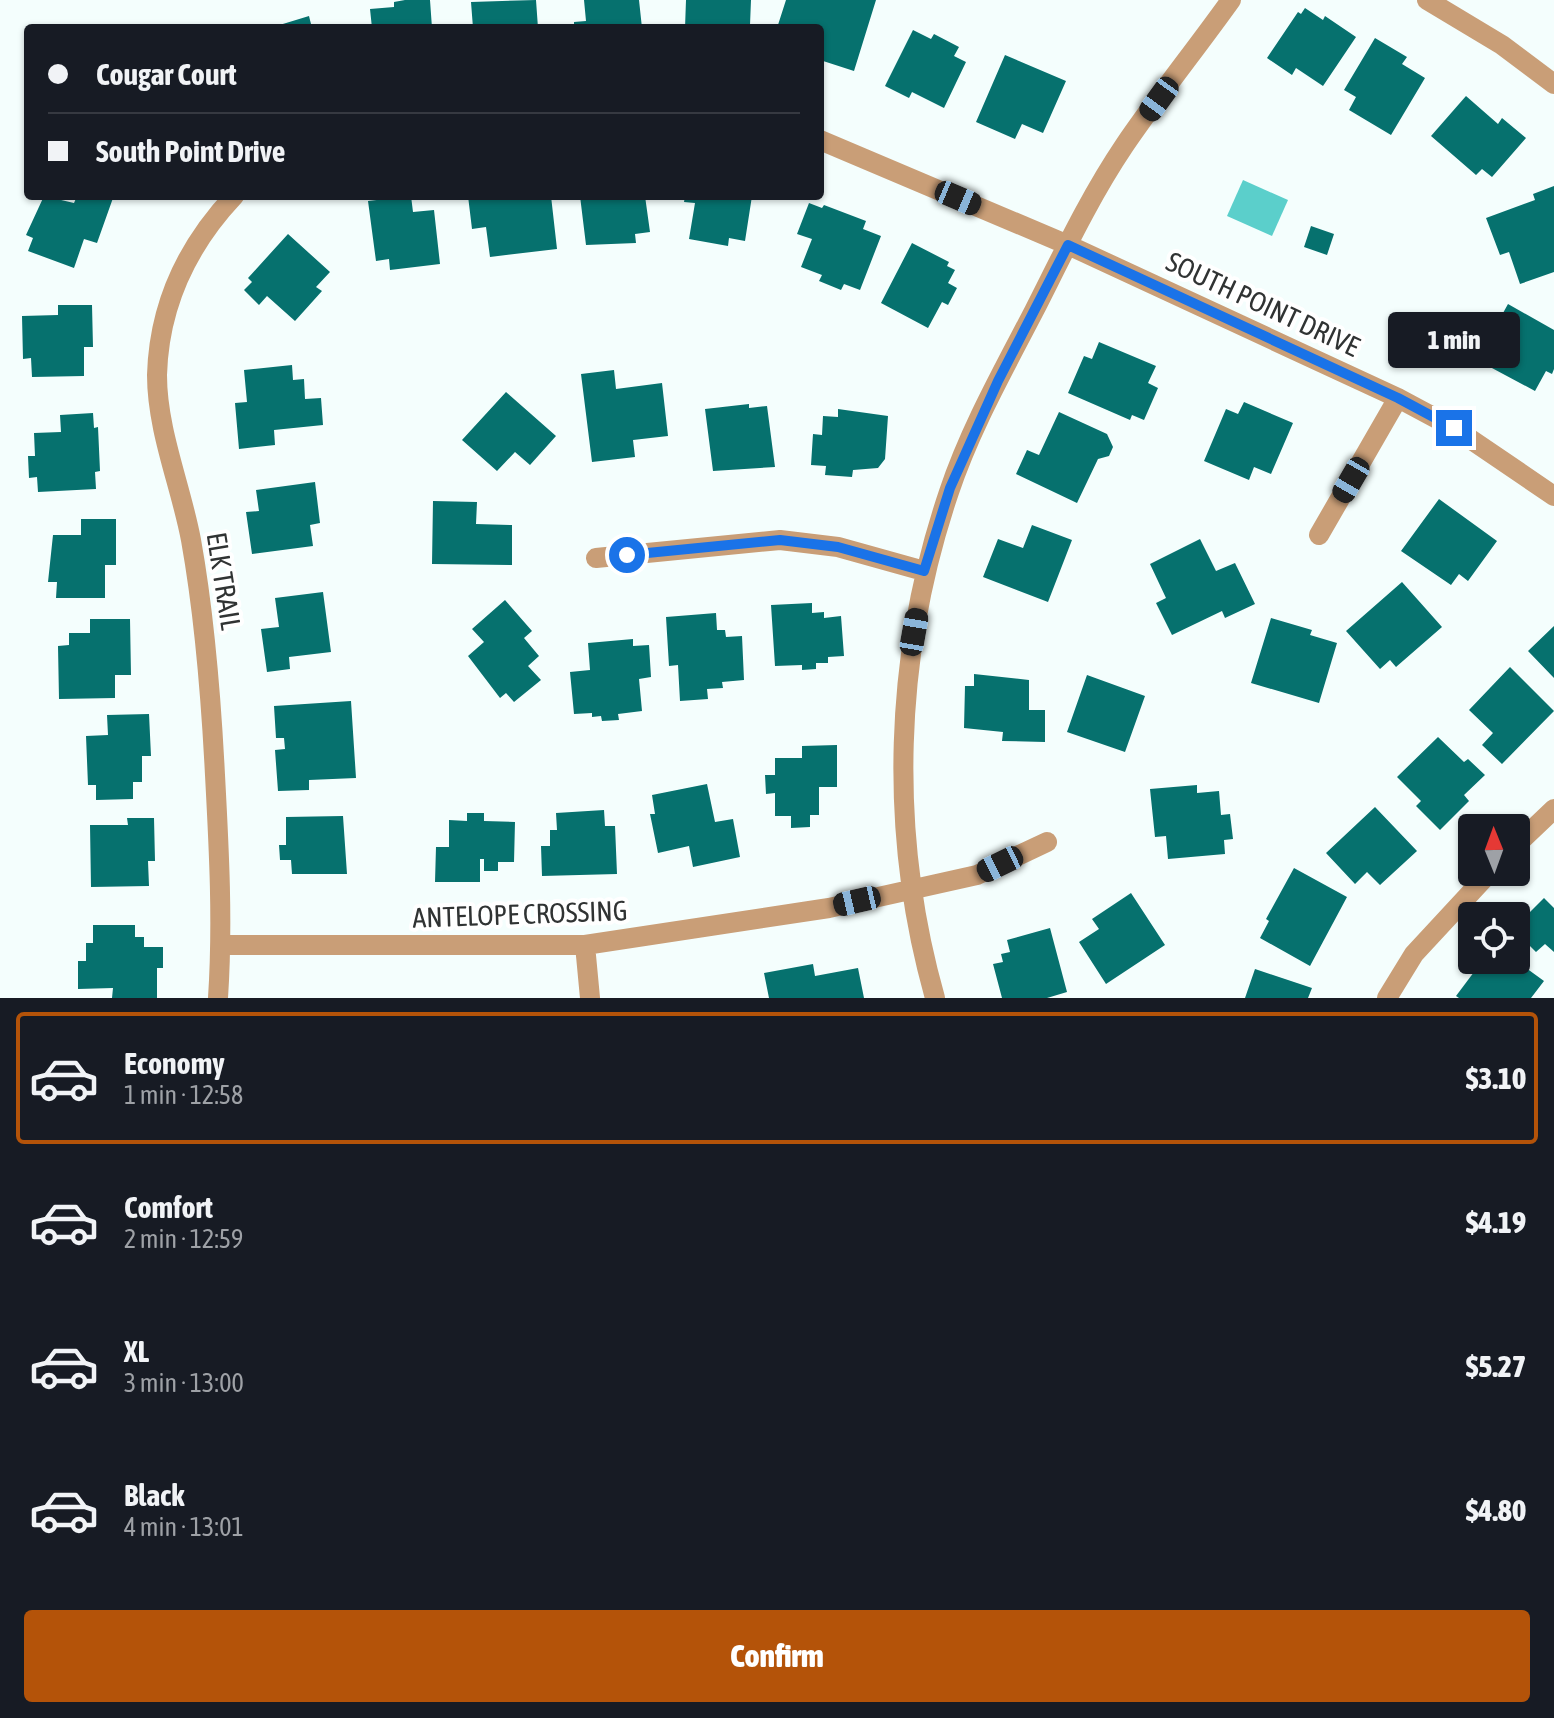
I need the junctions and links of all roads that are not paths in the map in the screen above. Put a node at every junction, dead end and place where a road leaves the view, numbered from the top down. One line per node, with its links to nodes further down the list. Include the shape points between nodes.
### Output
1 (1231, 0): 6 (street, via 1123,148)
2 (1427, 0): 3 (street)
3 (1554, 84)
4 (824, 142): 6 (street)
5 (230, 200): 17 (street, ELK TRAIL, via 205,227 183,263 164,317 157,374 164,431 191,539 209,667)
6 (1068, 245): 7 (street, SOUTH POINT DRIVE); 11 (street, via 950,488)
7 (1398, 398): 8 (street, SOUTH POINT DRIVE); 9 (street)
8 (1551, 488)
9 (1319, 535)
10 (596, 558): 11 (street, via 780,540 838,547)
11 (924, 571): 16 (street, via 904,719)
12 (1554, 809): 13 (street)
13 (1530, 832)
14 (1047, 842): 16 (street, ANTELOPE CROSSING, via 977,875)
15 (1477, 886): 22 (street, via 1414,954)
16 (911, 889): 18 (street, ANTELOPE CROSSING, via 829,908); 21 (street)
17 (221, 945): 18 (street, ANTELOPE CROSSING); 19 (street, ELK TRAIL)
18 (585, 945): 20 (street)
19 (218, 998)
20 (590, 998)
21 (935, 998)
22 (1387, 998)

